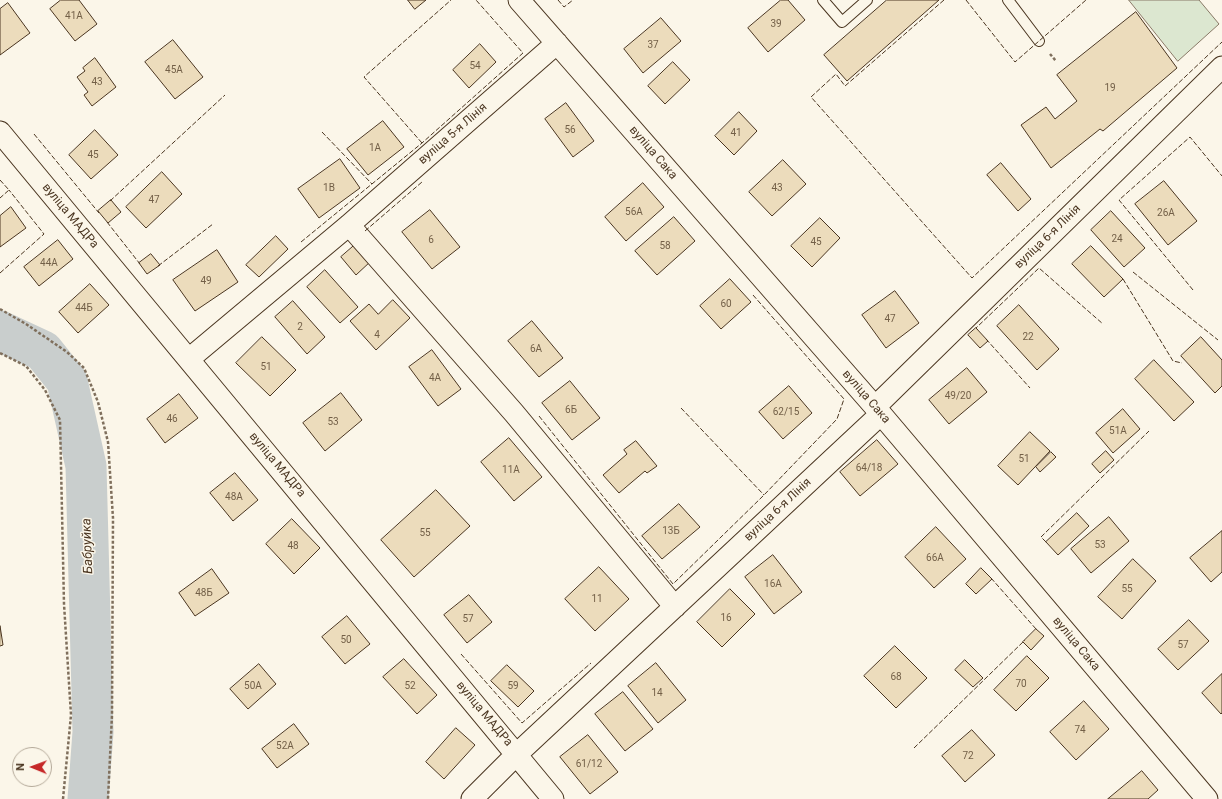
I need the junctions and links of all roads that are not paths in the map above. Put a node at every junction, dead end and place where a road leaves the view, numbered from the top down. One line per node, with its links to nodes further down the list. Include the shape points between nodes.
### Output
1 (519, 0): 6 (street, вуліца Сака)
2 (823, 0): 3 (lane, via 842,22)
3 (867, 0)
4 (1008, 0): 5 (lane)
5 (1039, 41)
6 (557, 42): 9 (street, вуліца 5-я Лінія); 11 (street, вуліца Сака)
7 (1222, 67): 11 (street, вуліца 6-я Лінія)
8 (0, 132): 10 (street, вуліца МАДРа)
9 (350, 225): 10 (street, вуліца 5-я Лінія); 12 (street, via 514,413)
10 (189, 359): 13 (street, вуліца МАДРа)
11 (878, 410): 12 (street, вуліца 6-я Лінія); 16 (street, вуліца Сака)
12 (675, 607): 13 (street, вуліца 6-я Лінія)
13 (517, 754): 14 (street, вуліца 6-я Лінія); 15 (street, вуліца МАДРа)
14 (472, 799)
15 (553, 799)
16 (1207, 799)

